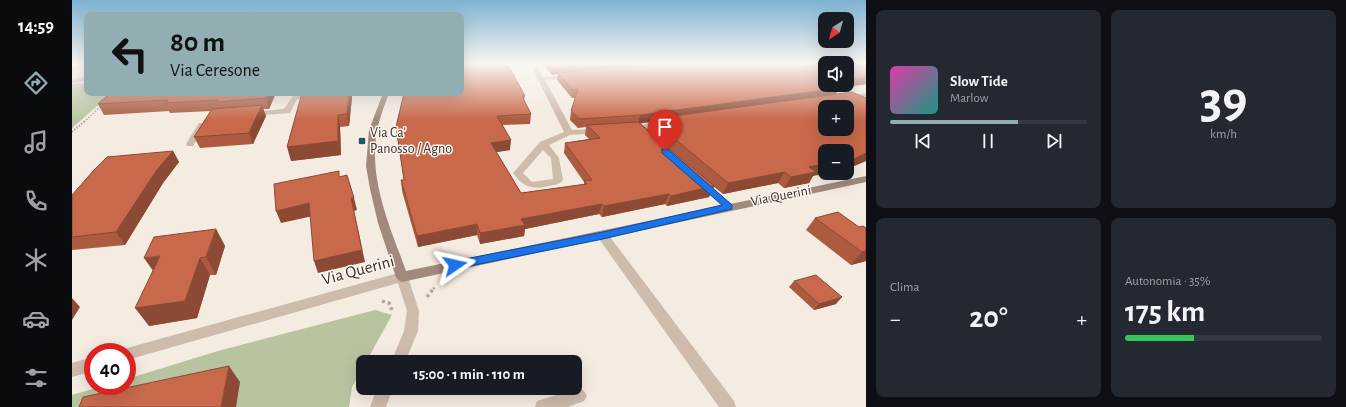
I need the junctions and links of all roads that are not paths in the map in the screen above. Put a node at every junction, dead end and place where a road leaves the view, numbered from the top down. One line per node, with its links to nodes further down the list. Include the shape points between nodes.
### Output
1 (542, 82): 12 (street)
2 (866, 95): 5 (street)
3 (309, 96): 6 (street, via 295,97 287,111)
4 (385, 96): 20 (street, via 371,142 371,162 386,234)
5 (836, 99)
6 (244, 114)
7 (207, 117): 14 (street)
8 (669, 123): 9 (street)
9 (638, 127): 10 (street); 13 (street)
10 (622, 129)
11 (607, 130): 12 (street)
12 (569, 133): 15 (street)
13 (649, 137)
14 (190, 144)
15 (543, 144): 15 (street, via 518,173 523,182 530,186 558,180 554,158)
16 (696, 178): 18 (street)
17 (866, 179): 18 (street, Via Querini)
18 (729, 207): 19 (street, Via Querini)
19 (603, 236): 20 (street, Via Querini); 29 (street)
20 (402, 277): 21 (street, Via Querini); 22 (street, via 413,312 411,331)
21 (136, 351)
22 (401, 355)
23 (84, 367): 24 (street)
24 (72, 370)
25 (382, 395): 27 (street)
26 (579, 396): 28 (street)
27 (378, 407)
28 (542, 407)
29 (728, 407)

